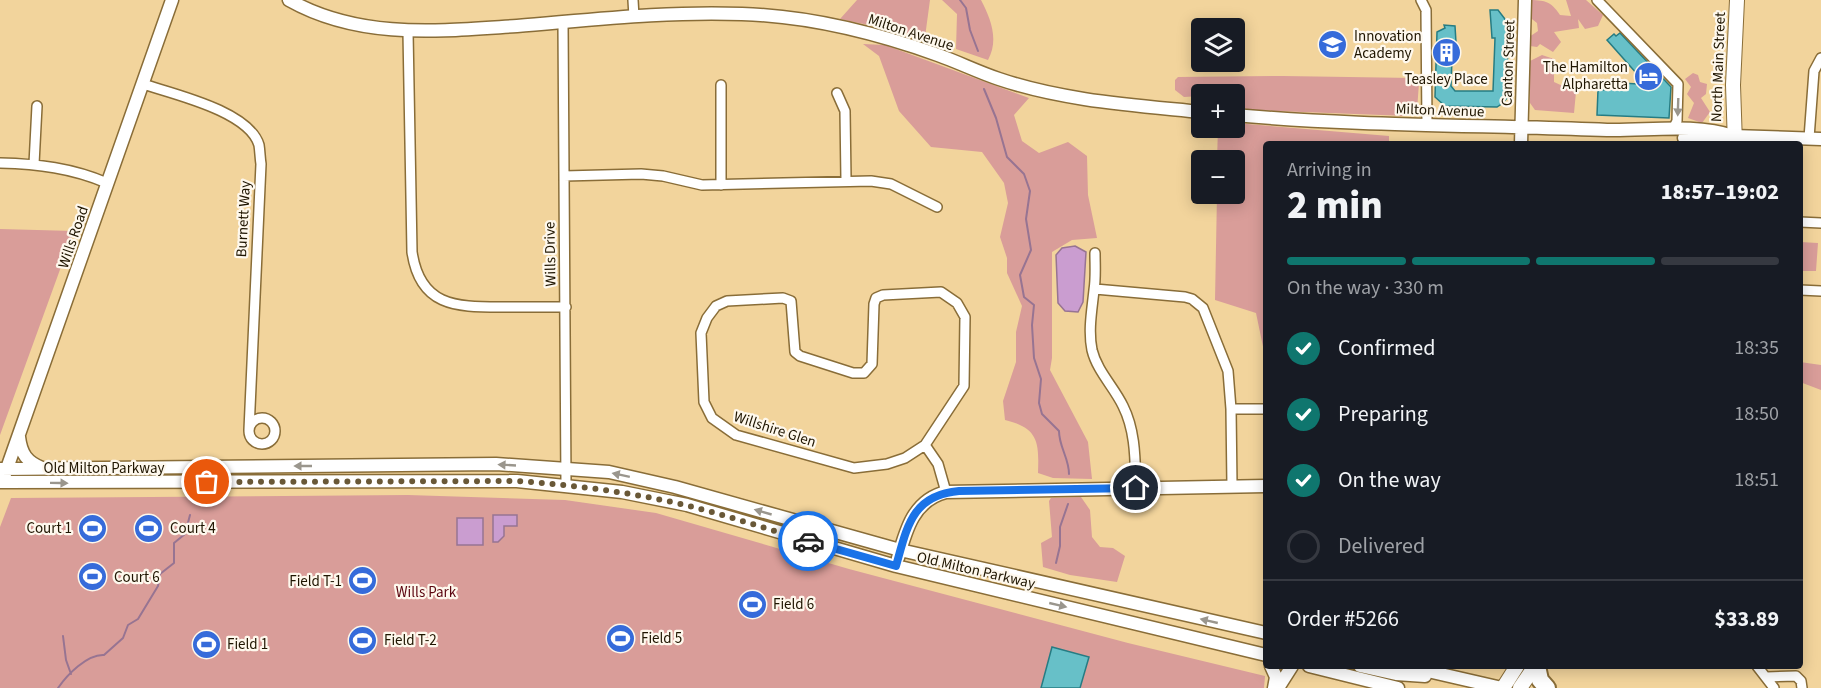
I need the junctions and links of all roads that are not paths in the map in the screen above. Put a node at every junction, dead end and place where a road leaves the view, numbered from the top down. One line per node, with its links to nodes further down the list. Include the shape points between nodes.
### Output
1 (172, 0): 12 (main road, Wills Road)
2 (289, 0): 10 (main road, Milton Avenue, via 349,23)
3 (633, 0): 8 (street)
4 (1421, 0): 18 (street, via 1426,10)
5 (1525, 0): 19 (main road, Canton Street)
6 (1597, 0): 20 (street, one-way to 20, via 1678,84)
7 (1737, 0): 23 (main road, North Main Street)
8 (634, 17): 9 (main road, Milton Avenue); 16 (main road, Milton Avenue, via 741,14 825,23 895,40 1031,88 1101,102)
9 (563, 22): 10 (main road, Milton Avenue); 26 (street, Wills Drive)
10 (408, 32): 37 (street, via 412,252 419,278 435,296 457,306)
11 (1821, 58): 21 (street, via 1814,71)
12 (142, 84): 28 (main road, Wills Road); 40 (street, Burnett Way, via 228,115 246,127 259,144)
13 (721, 85): 29 (street)
14 (837, 93): 27 (street, via 845,111)
15 (37, 106): 25 (street)
16 (1191, 111)
17 (1245, 116): 18 (main road, Milton Avenue)
18 (1426, 125): 19 (main road, Milton Avenue)
19 (1521, 127): 20 (main road, Milton Avenue, via 1645,131); 22 (main road, Canton Street)
20 (1678, 137): 23 (main road, Milton Avenue, via 1716,130)
21 (1815, 138): 23 (main road, Milton Avenue)
22 (1521, 141)
23 (1733, 141)
24 (0, 164): 25 (street)
25 (34, 164): 28 (street, via 71,170)
26 (564, 176): 29 (street, via 641,174 690,184); 37 (street, Wills Drive)
27 (846, 180): 29 (street); 30 (street, via 891,184)
28 (107, 183): 41 (main road, Wills Road)
29 (721, 185)
30 (937, 207)
31 (1803, 222): 32 (street)
32 (1821, 223)
33 (1095, 253): 34 (street)
34 (1095, 289): 38 (street, via 1185,297 1200,304 1228,371); 50 (street, via 1092,349 1129,420)
35 (1803, 290): 36 (street)
36 (1821, 291)
37 (566, 307): 43 (street, Wills Drive)
38 (1231, 409): 39 (street); 48 (street)
39 (1263, 409)
40 (249, 430)
41 (19, 438): 44 (main road, Wills Road); 45 (main road, via 22,454 30,464)
42 (926, 445): 42 (street, Willshire Glen, via 887,464 854,468 735,435 712,418 704,402 701,333 707,318 716,306 727,301 783,298 791,301 795,352 853,373 864,373 872,364 876,298 941,292 950,297 965,317 964,386); 51 (street, via 938,464)
43 (566, 468): 45 (main road, Old Milton Parkway, one-way to 45, via 485,464); 47 (street, Wills Drive); 52 (main road, Old Milton Parkway, one-way to 43, via 675,487 609,472)
44 (4, 469): 45 (main road, Old Milton Parkway); 46 (main road, Wills Road)
45 (44, 469)
46 (0, 482): 47 (main road, Old Milton Parkway, one-way to 47)
47 (566, 484): 53 (main road, Old Milton Parkway, via 687,505)
48 (1232, 486): 49 (main road); 50 (main road)
49 (1263, 486)
50 (1136, 488): 51 (main road)
51 (946, 492): 52 (main road, via 932,497 917,510)
52 (900, 550): 53 (main road); 54 (main road, Old Milton Parkway, one-way to 52)
53 (896, 566): 55 (main road, Old Milton Parkway, one-way to 55)
54 (1263, 632)
55 (1247, 650): 56 (main road, Old Milton Parkway); 57 (main road)
56 (1263, 654)
57 (1263, 660)
58 (1272, 669): 69 (main road)
59 (1290, 669): 69 (main road)
60 (1321, 669): 70 (main road)
61 (1374, 669): 67 (main road, via 1407,676)
62 (1418, 669): 67 (main road)
63 (1515, 669): 71 (main road)
64 (1534, 669): 72 (main road)
65 (1537, 669): 73 (highway)
66 (1760, 669): 68 (street)
67 (1438, 674): 71 (main road)
68 (1767, 677): 74 (street); 75 (street, via 1796,676)
69 (1276, 688)
70 (1398, 688)
71 (1502, 688)
72 (1520, 688)
73 (1547, 688)
74 (1774, 688)
75 (1803, 688)

